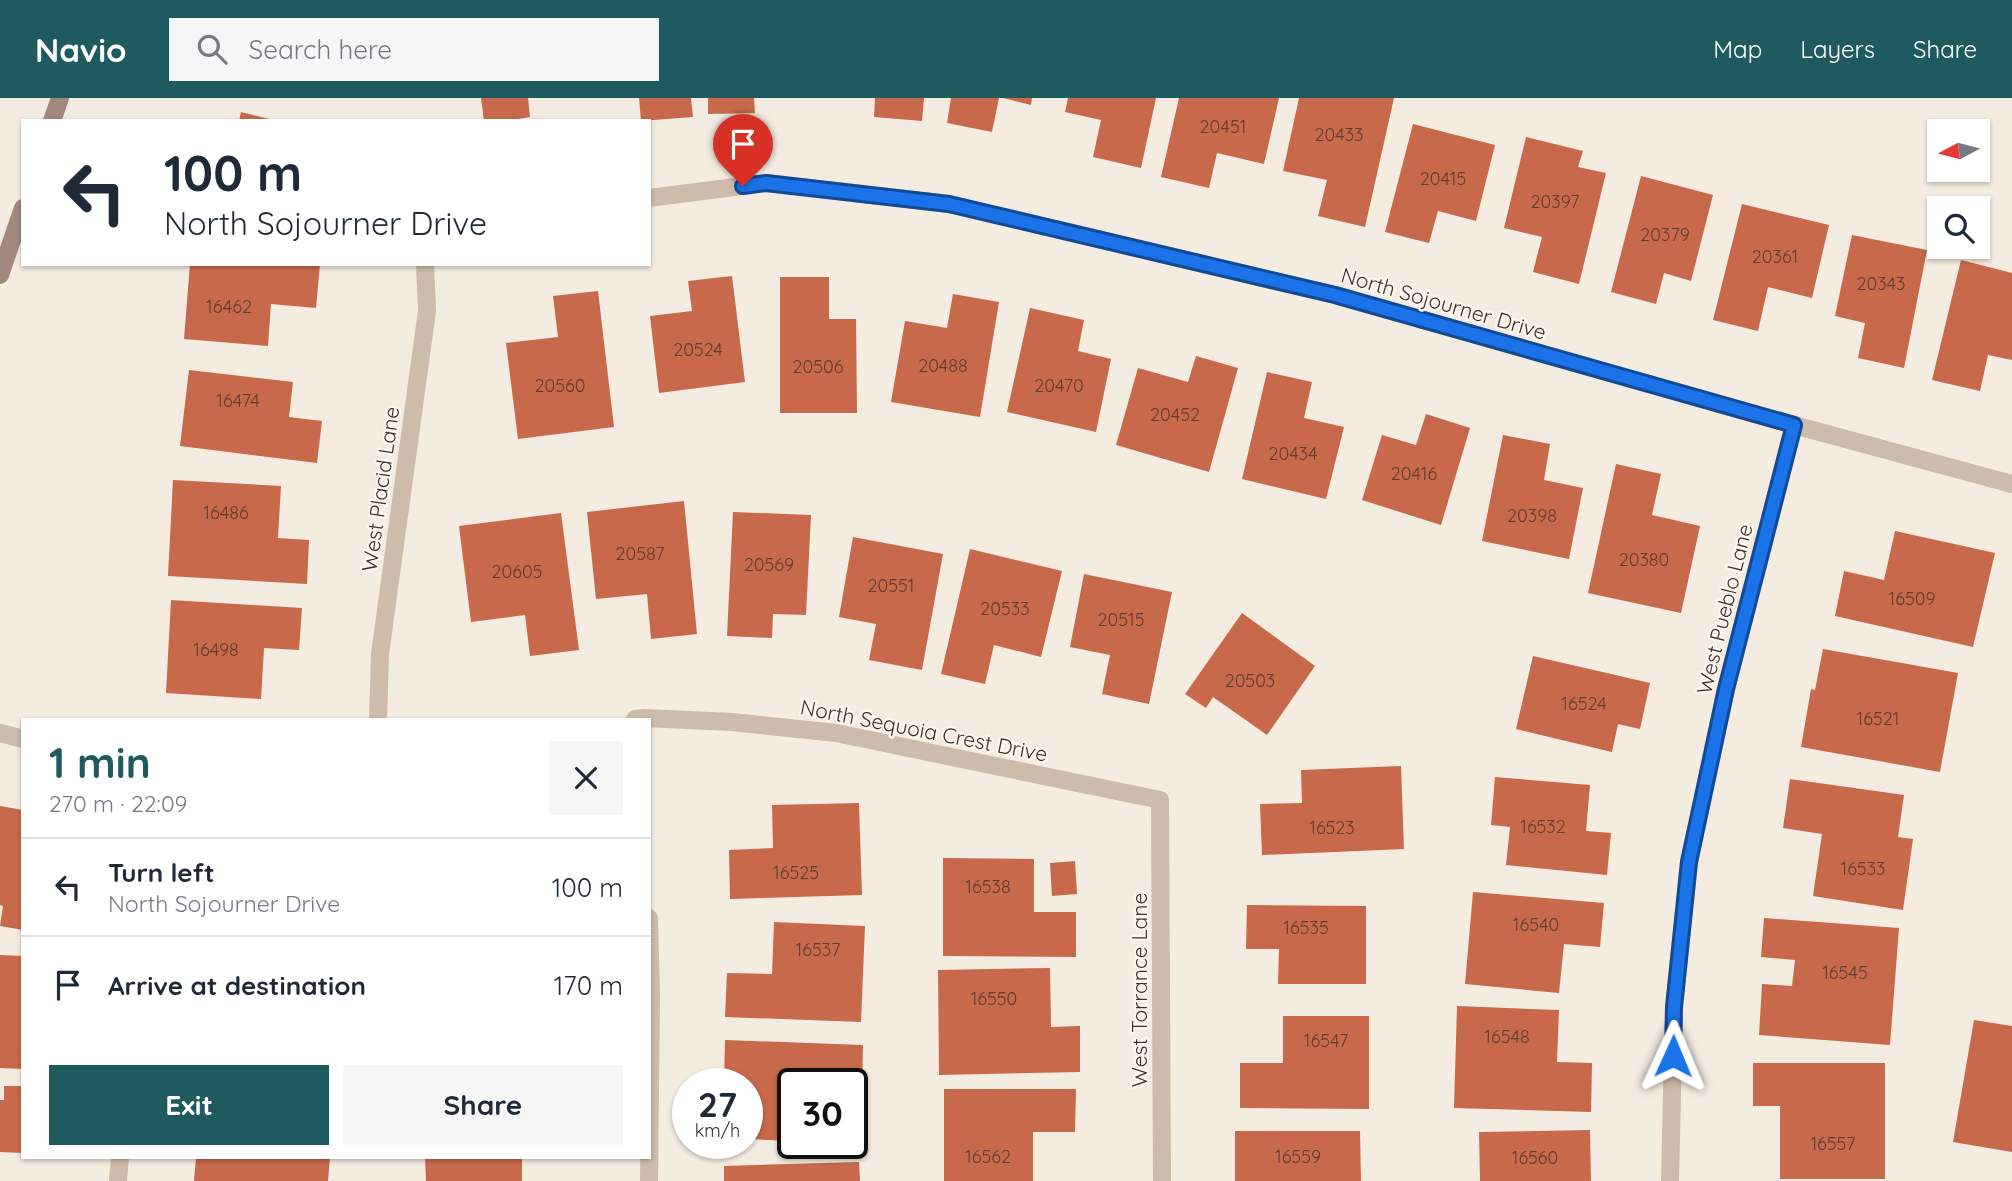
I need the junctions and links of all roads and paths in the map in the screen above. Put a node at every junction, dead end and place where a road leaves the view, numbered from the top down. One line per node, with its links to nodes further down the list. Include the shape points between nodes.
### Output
1 (60, 98): 2 (street)
2 (53, 119)
3 (651, 198): 7 (street, North Sojourner Drive, via 766,183 949,204 1335,295)
4 (21, 214): 6 (street)
5 (425, 266): 9 (street, West Placid Lane, via 427,311 380,654)
6 (0, 275)
7 (1794, 425): 8 (street, North Sojourner Drive); 19 (street, West Pueblo Lane, via 1726,689 1689,862 1674,1007)
8 (2012, 484)
9 (378, 718)
10 (651, 719): 13 (street, North Sequoia Crest Drive, via 836,733)
11 (0, 733): 12 (street)
12 (21, 738)
13 (1160, 800): 18 (street, West Torrance Lane)
14 (120, 1159): 16 (street)
15 (649, 1159): 17 (street)
16 (118, 1181)
17 (649, 1181)
18 (1162, 1181)
19 (1670, 1181)

